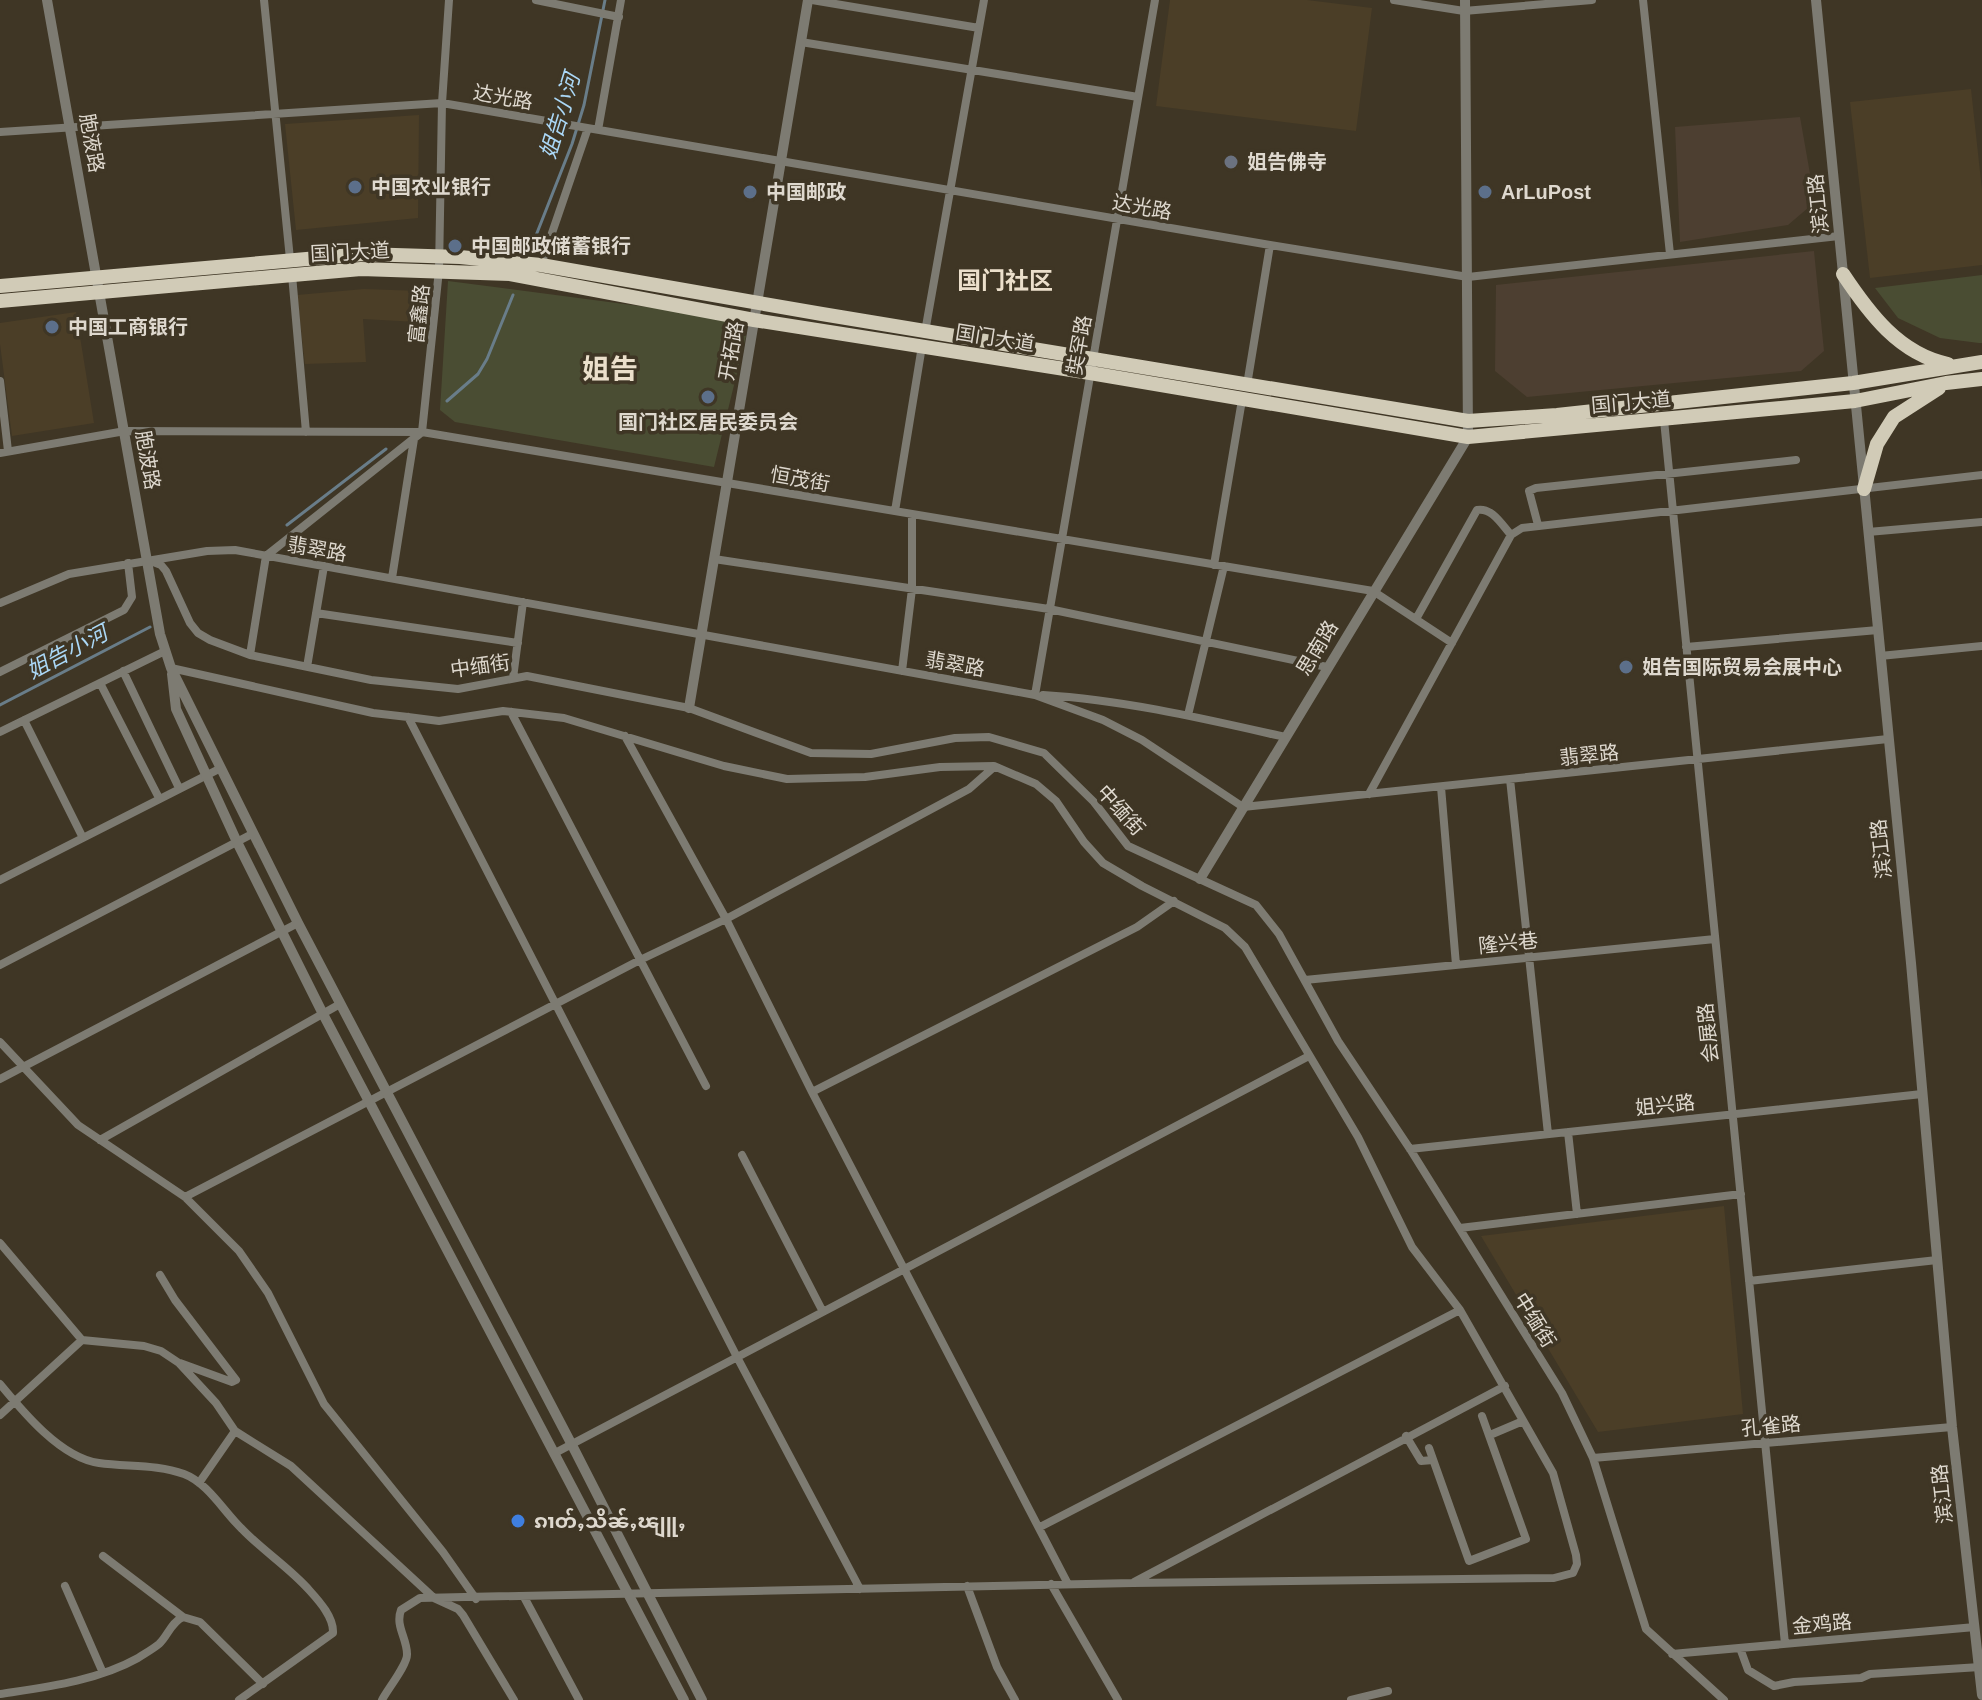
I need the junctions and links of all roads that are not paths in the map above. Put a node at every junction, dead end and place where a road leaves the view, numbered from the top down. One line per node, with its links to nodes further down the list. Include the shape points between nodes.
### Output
1 (47, 0): 22 (street, 胞液路)
2 (264, 0): 3 (street); 21 (street)
3 (274, 0)
4 (449, 0): 20 (street, 富鑫路)
5 (536, 0): 15 (street)
6 (621, 0): 15 (street)
7 (810, 0): 16 (street); 17 (street, 开拓路)
8 (984, 0): 16 (street)
9 (1155, 0): 19 (street, 奘罕路)
10 (1394, 0): 14 (street)
11 (1592, 0): 14 (street)
12 (1643, 0): 31 (street)
13 (1816, 0): 29 (street, 滨江路)
14 (1464, 6): 37 (street)
15 (619, 17): 24 (street)
16 (979, 28): 18 (street)
17 (801, 42): 18 (street); 26 (street, 开拓路)
18 (972, 70): 19 (street); 27 (street)
19 (1138, 97): 28 (street, 奘罕路)
20 (442, 103): 21 (street, 达光路); 23 (street, 达光路); 33 (street, 富鑫路)
21 (275, 114): 22 (street, 达光路); 32 (street)
22 (71, 127): 25 (street, 达光路); 38 (street, 胞液路)
23 (586, 128): 24 (street, 达光路); 34 (street)
24 (598, 130): 26 (street, 达光路)
25 (0, 132)
26 (781, 161): 27 (street, 达光路); 41 (street, 开拓路)
27 (951, 191): 28 (street, 达光路); 43 (street)
28 (1117, 219): 30 (street, 达光路); 46 (street, 奘罕路)
29 (1839, 236): 31 (street, 达光路); 35 (street, 滨江路)
30 (1270, 245): 37 (street, 达光路); 51 (street)
31 (1670, 254): 37 (street, 达光路)
32 (290, 259): 33 (highway, 国门大道, via 363,254); 38 (highway, 国门大道)
33 (440, 263): 34 (highway, 国门大道); 36 (highway, 国门大道); 42 (highway, 国门大道); 57 (street, 富鑫路)
34 (541, 265): 41 (highway, 国门大道)
35 (1843, 274): 45 (highway, via 1865,307 1898,340); 49 (street, 滨江路)
36 (292, 275): 38 (highway, 国门大道); 56 (street)
37 (1468, 277): 54 (street)
38 (99, 285): 39 (highway, 国门大道); 40 (highway, 国门大道); 55 (street, 胞波路)
39 (0, 286)
40 (0, 301)
41 (757, 303): 42 (street, 开拓路); 43 (highway, 国门大道)
42 (754, 320): 43 (highway, 国门大道); 64 (street, 开拓路)
43 (924, 339): 46 (highway, 国门大道); 67 (street)
44 (1982, 362): 45 (highway, 国门大道)
45 (1952, 365): 49 (highway, 国门大道)
46 (1091, 366): 51 (highway, 国门大道); 73 (street, 奘罕路)
47 (1982, 379): 50 (highway, 国门大道)
48 (0, 381): 60 (street)
49 (1853, 383): 52 (street, 滨江路); 54 (highway, 国门大道)
50 (1946, 383): 52 (highway, 国门大道); 65 (highway, via 1894,417 1877,444)
51 (1245, 393): 54 (highway, 国门大道); 58 (highway, 国门大道); 78 (street)
52 (1855, 401): 53 (highway, 国门大道); 65 (street, 滨江路)
53 (1664, 420): 58 (highway, 国门大道); 62 (street, 会展路)
54 (1468, 421): 58 (street)
55 (125, 431): 56 (street, 恒茂街); 60 (street, 恒茂街); 76 (street, 胞波路)
56 (306, 432): 57 (street, 恒茂街)
57 (422, 432): 59 (street); 64 (street, 恒茂街)
58 (1468, 437): 83 (street, 思南路)
59 (414, 439): 74 (street); 81 (street)
60 (4, 452)
61 (1796, 460): 62 (street)
62 (1669, 474): 66 (street, 会展路); 70 (street, via 1536,488 1529,491 1529,498)
63 (1982, 475): 65 (street)
64 (727, 483): 67 (street, 恒茂街); 75 (street, 开拓路)
65 (1864, 489): 66 (street); 71 (street, 滨江路)
66 (1673, 510): 70 (street); 95 (street, 会展路)
67 (895, 511): 68 (street, 恒茂街)
68 (912, 514): 73 (street, 恒茂街); 82 (street)
69 (1982, 522): 71 (street)
70 (1538, 525): 72 (street)
71 (1868, 532): 89 (street, 滨江路)
72 (1511, 535): 88 (street, via 1489,511 1477,510); 93 (street)
73 (1062, 539): 78 (street, 恒茂街); 86 (street, 奘罕路)
74 (266, 556): 76 (street, 翡翠路, via 235,550); 79 (street, 翡翠路); 97 (street)
75 (714, 559): 82 (street); 90 (street, 开拓路)
76 (148, 560): 77 (street, 翡翠路); 96 (street, 胞波路); 97 (street, 中缅街, via 166,571 198,633)
77 (128, 563): 85 (street, 翡翠路, via 69,574); 104 (street, via 132,597 124,610)
78 (1214, 565): 80 (street, 恒茂街)
79 (324, 566): 81 (street, 翡翠路); 87 (street)
80 (1224, 566): 83 (street, 恒茂街); 91 (street)
81 (392, 578): 84 (street, 翡翠路)
82 (912, 589): 86 (street); 103 (street)
83 (1373, 591): 88 (street, 恒茂街); 100 (street, 思南路)
84 (523, 602): 90 (street, 翡翠路); 92 (street)
85 (0, 603)
86 (1049, 609): 91 (street); 107 (street, 奘罕路)
87 (316, 613): 92 (street); 99 (street)
88 (1416, 619): 93 (street, 恒茂街)
89 (1878, 630): 95 (street); 98 (street, 滨江路)
90 (701, 635): 103 (street, 翡翠路); 108 (street, 开拓路)
91 (1206, 642): 100 (street); 110 (street)
92 (518, 643): 105 (street)
93 (1452, 643): 124 (street)
94 (1982, 646): 98 (street)
95 (1686, 647): 117 (street, 会展路)
96 (165, 651): 101 (street, 胞波路); 102 (street)
97 (250, 655): 99 (street, 中缅街)
98 (1880, 656): 116 (street, 滨江路)
99 (307, 667): 105 (street, 中缅街, via 458,689)
100 (1327, 667): 115 (street, 思南路)
101 (171, 668): 111 (street); 119 (street); 120 (street, via 176,709)
102 (123, 671): 106 (street); 123 (street)
103 (902, 671): 107 (street, 翡翠路)
104 (0, 672)
105 (513, 678): 108 (street, 中缅街, via 527,676)
106 (100, 683): 112 (street); 125 (street)
107 (1035, 695): 110 (street); 126 (street, 翡翠路, via 1142,740)
108 (689, 708): 132 (street, 中缅街, via 811,753 871,754 989,737 1044,753 1094,802 1128,846)
109 (511, 712): 111 (street, via 439,721); 114 (street, via 564,718); 139 (street)
110 (1188, 715): 115 (street)
111 (408, 717): 143 (street)
112 (24, 720): 113 (street); 128 (street)
113 (0, 732)
114 (625, 736): 118 (street, via 787,779); 134 (street)
115 (1285, 737): 126 (street, 思南路)
116 (1888, 739): 117 (street, 翡翠路); 153 (street, 滨江路)
117 (1697, 759): 121 (street, 翡翠路); 137 (street, 会展路)
118 (994, 766): 133 (street, via 1036,784 1056,801 1103,863); 134 (street, via 969,789)
119 (221, 768): 120 (street); 127 (street)
120 (206, 774): 123 (street); 129 (street)
121 (1510, 779): 122 (street, 翡翠路); 138 (street)
122 (1441, 787): 124 (street, 翡翠路); 141 (street)
123 (179, 788): 125 (street)
124 (1369, 794): 126 (street, 翡翠路)
125 (159, 798): 128 (street)
126 (1243, 807): 132 (street, 思南路)
127 (252, 834): 129 (street); 135 (street)
128 (83, 838): 131 (street)
129 (237, 842): 136 (street); 140 (street)
130 (0, 867): 131 (street)
131 (3, 879)
132 (1200, 879): 142 (street, 中缅街, via 1256,905)
133 (1174, 901): 147 (street, via 1225,928 1245,947); 152 (street, via 1137,927)
134 (726, 919): 139 (street); 152 (street)
135 (298, 923): 136 (street); 144 (street)
136 (280, 931): 145 (street); 148 (street)
137 (1715, 939): 138 (street, 隆兴巷); 155 (street, 会展路)
138 (1529, 957): 141 (street, 隆兴巷); 157 (street)
139 (640, 960): 143 (street); 150 (street)
140 (0, 965)
141 (1456, 965): 142 (street, 隆兴巷)
142 (1305, 980): 159 (street, 中缅街, via 1338,1041)
143 (555, 1003): 151 (street); 177 (street)
144 (340, 1004): 145 (street); 151 (street)
145 (323, 1014): 154 (street); 158 (street)
146 (0, 1042): 148 (street)
147 (1309, 1056): 169 (street); 173 (street, via 1358,1137 1412,1247)
148 (23, 1067): 149 (street); 158 (street, via 78,1125)
149 (0, 1079)
150 (706, 1086)
151 (385, 1092): 154 (street); 164 (street)
152 (812, 1092): 169 (street)
153 (1922, 1094): 155 (street, 姐兴路); 168 (street, 滨江路)
154 (367, 1100): 162 (street); 165 (street)
155 (1733, 1114): 156 (street, 姐兴路); 161 (street, 会展路)
156 (1568, 1132): 157 (street, 姐兴路); 163 (street)
157 (1548, 1134): 159 (street, 姐兴路)
158 (100, 1140): 162 (street)
159 (1410, 1149): 166 (street, 中缅街)
160 (742, 1155): 172 (street)
161 (1741, 1194): 163 (street); 171 (street, 会展路)
162 (185, 1197): 208 (street, via 239,1251 268,1293 324,1404)
163 (1577, 1214): 166 (street)
164 (451, 1217): 165 (street); 174 (street)
165 (435, 1227): 175 (street)
166 (1460, 1228): 193 (street, 中缅街, via 1562,1393)
167 (0, 1243): 176 (street)
168 (1937, 1260): 171 (street); 185 (street, 滨江路)
169 (904, 1268): 172 (street); 196 (street)
170 (160, 1275): 178 (street, via 236,1380)
171 (1749, 1281): 189 (street, 会展路)
172 (822, 1310): 177 (street)
173 (1460, 1310): 180 (street); 196 (street)
174 (506, 1321): 175 (street); 190 (street)
175 (489, 1329): 192 (street)
176 (82, 1340): 178 (street, via 144,1346); 181 (street)
177 (737, 1357): 190 (street); 203 (street)
178 (179, 1363): 186 (street)
179 (0, 1384): 181 (street)
180 (1505, 1386): 184 (street); 188 (street)
181 (14, 1401): 182 (street); 195 (street, via 69,1452 95,1463 185,1474)
182 (0, 1415)
183 (1482, 1416): 187 (street)
184 (1523, 1421): 187 (street); 198 (street, via 1553,1473 1576,1555 1573,1573 1564,1577)
185 (1952, 1427): 189 (street, 孔雀路); 210 (street, 滨江路)
186 (235, 1431): 195 (street); 207 (street, via 291,1466)
187 (1490, 1435): 194 (street, via 1526,1539 1469,1561)
188 (1406, 1436): 194 (street, via 1421,1461); 198 (street)
189 (1765, 1443): 193 (street, 孔雀路); 211 (street, 会展路)
190 (572, 1445): 192 (street); 205 (street)
191 (1429, 1448): 194 (street)
192 (555, 1453): 204 (street)
193 (1593, 1458): 213 (street, 中缅街, via 1646,1629)
194 (1433, 1460)
195 (199, 1483): 216 (street, via 309,1590 333,1622 333,1633)
196 (1040, 1527): 200 (street)
197 (103, 1556): 209 (street)
198 (1133, 1583): 200 (street)
199 (1051, 1584): 200 (street); 202 (street); 227 (street)
200 (1068, 1584)
201 (65, 1586): 215 (street)
202 (967, 1586): 203 (street); 226 (street)
203 (860, 1589): 205 (street)
204 (629, 1593): 205 (street); 206 (street); 224 (street)
205 (647, 1593): 225 (street)
206 (524, 1597): 208 (street); 223 (street)
207 (434, 1598): 208 (street); 221 (street, via 420,1598 401,1610 406,1662); 222 (street, via 463,1615)
208 (476, 1599)
209 (183, 1617): 215 (street, via 159,1644); 216 (street, via 200,1622)
210 (1975, 1627): 211 (street, 金鸡路); 214 (street, 滨江路)
211 (1785, 1644): 212 (street, 金鸡路)
212 (1740, 1648): 213 (street, 金鸡路); 214 (street, via 1748,1670 1774,1686)
213 (1672, 1654): 229 (street, 中缅街)
214 (1980, 1667): 219 (street, 滨江路)
215 (103, 1673): 218 (street)
216 (263, 1684): 220 (street)
217 (1388, 1691): 228 (street)
218 (0, 1694)
219 (1982, 1695)
220 (239, 1700)
221 (382, 1700)
222 (514, 1700)
223 (579, 1700)
224 (684, 1700)
225 (702, 1700)
226 (1015, 1700)
227 (1118, 1700)
228 (1351, 1700)
229 (1724, 1700)

